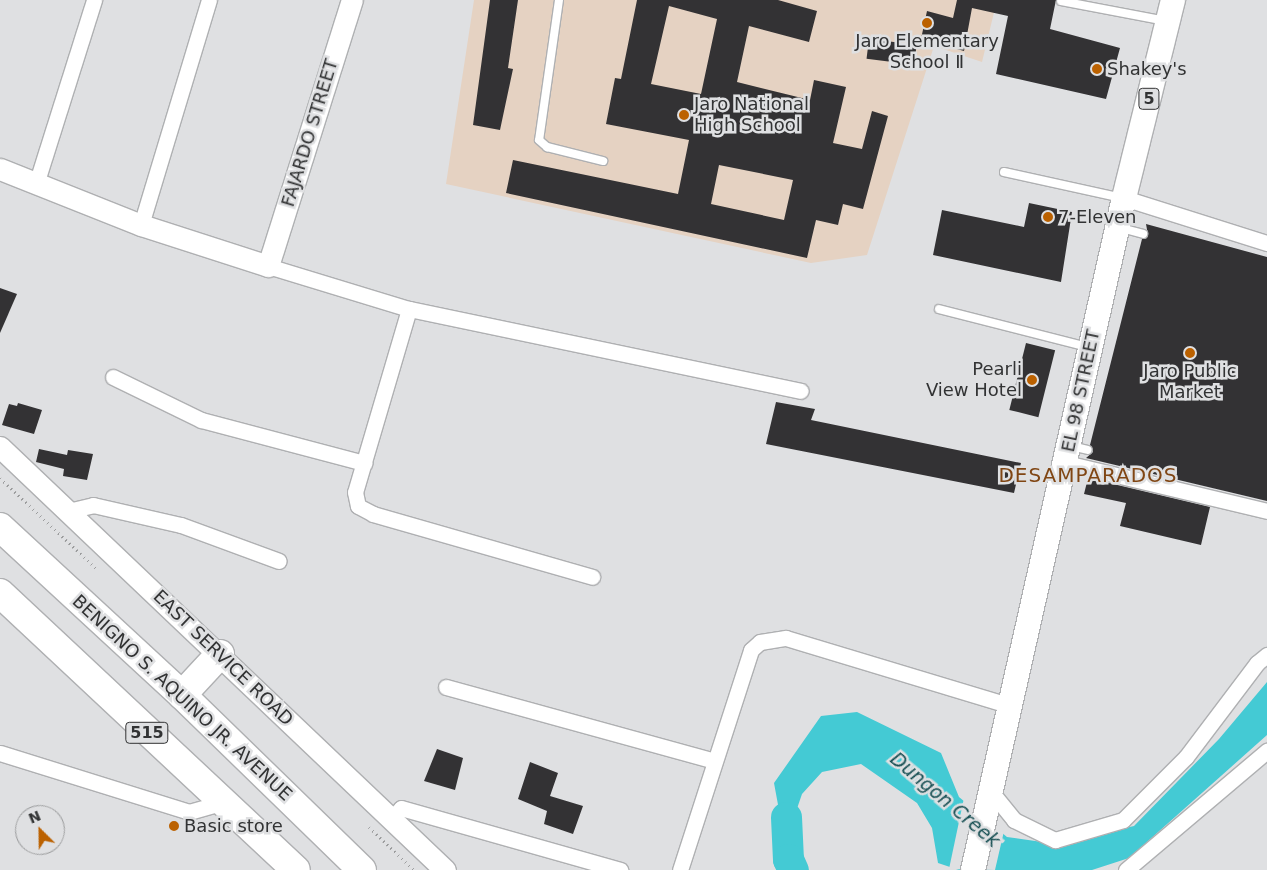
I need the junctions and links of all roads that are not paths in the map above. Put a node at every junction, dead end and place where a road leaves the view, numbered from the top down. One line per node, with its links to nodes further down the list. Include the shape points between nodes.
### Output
1 (94, 0): 10 (street)
2 (210, 0): 12 (street)
3 (352, 0): 16 (street, FAJARDO STREET)
4 (560, 0): 7 (lane, via 539,140 547,147)
5 (1061, 1): 6 (lane)
6 (1171, 11): 11 (main road, EL 98 STREET / 5)
7 (603, 161)
8 (0, 169): 10 (street)
9 (1004, 172): 11 (lane)
10 (37, 181): 12 (street)
11 (1124, 198): 13 (main road, EL 98 STREET / 5); 15 (street)
12 (141, 225): 16 (street)
13 (1118, 227): 14 (lane); 19 (main road, EL 98 STREET / 5)
14 (1143, 234)
15 (1267, 243)
16 (268, 266): 17 (street)
17 (409, 309): 21 (street); 24 (street)
18 (939, 309): 19 (lane)
19 (1090, 348): 23 (main road, EL 98 STREET / 5)
20 (113, 377): 24 (street, via 201,420)
21 (801, 391)
22 (0, 447): 25 (street, EAST SERVICE ROAD)
23 (1074, 453): 26 (street); 35 (main road, EL 98 STREET / 5)
24 (364, 462): 29 (street, via 355,492 358,506 373,514)
25 (68, 511): 28 (street, via 92,505 172,523); 31 (street, EAST SERVICE ROAD)
26 (1267, 511)
27 (0, 527): 34 (highway, BENIGNO S. AQUINO JR. AVENUE / 515)
28 (279, 561)
29 (592, 577)
30 (0, 593): 40 (highway, 515)
31 (220, 654): 34 (highway); 41 (street, EAST SERVICE ROAD)
32 (1267, 655): 39 (street, via 1257,663 1186,758 1123,820 1055,840 1014,820)
33 (446, 687): 38 (street)
34 (182, 695): 43 (highway, BENIGNO S. AQUINO JR. AVENUE / 515)
35 (1008, 705): 38 (street, via 786,638 773,637 751,650); 39 (main road, EL 98 STREET / 5)
36 (1267, 751): 48 (street)
37 (0, 753): 40 (street, via 189,812)
38 (714, 761): 46 (street)
39 (989, 789): 47 (main road, EL 98 STREET / 5)
40 (220, 803): 42 (highway, 515)
41 (390, 820): 44 (street, EAST SERVICE ROAD); 45 (street, via 401,808)
42 (296, 870)
43 (362, 870)
44 (445, 870)
45 (620, 870)
46 (680, 870)
47 (973, 870)
48 (1126, 870)

